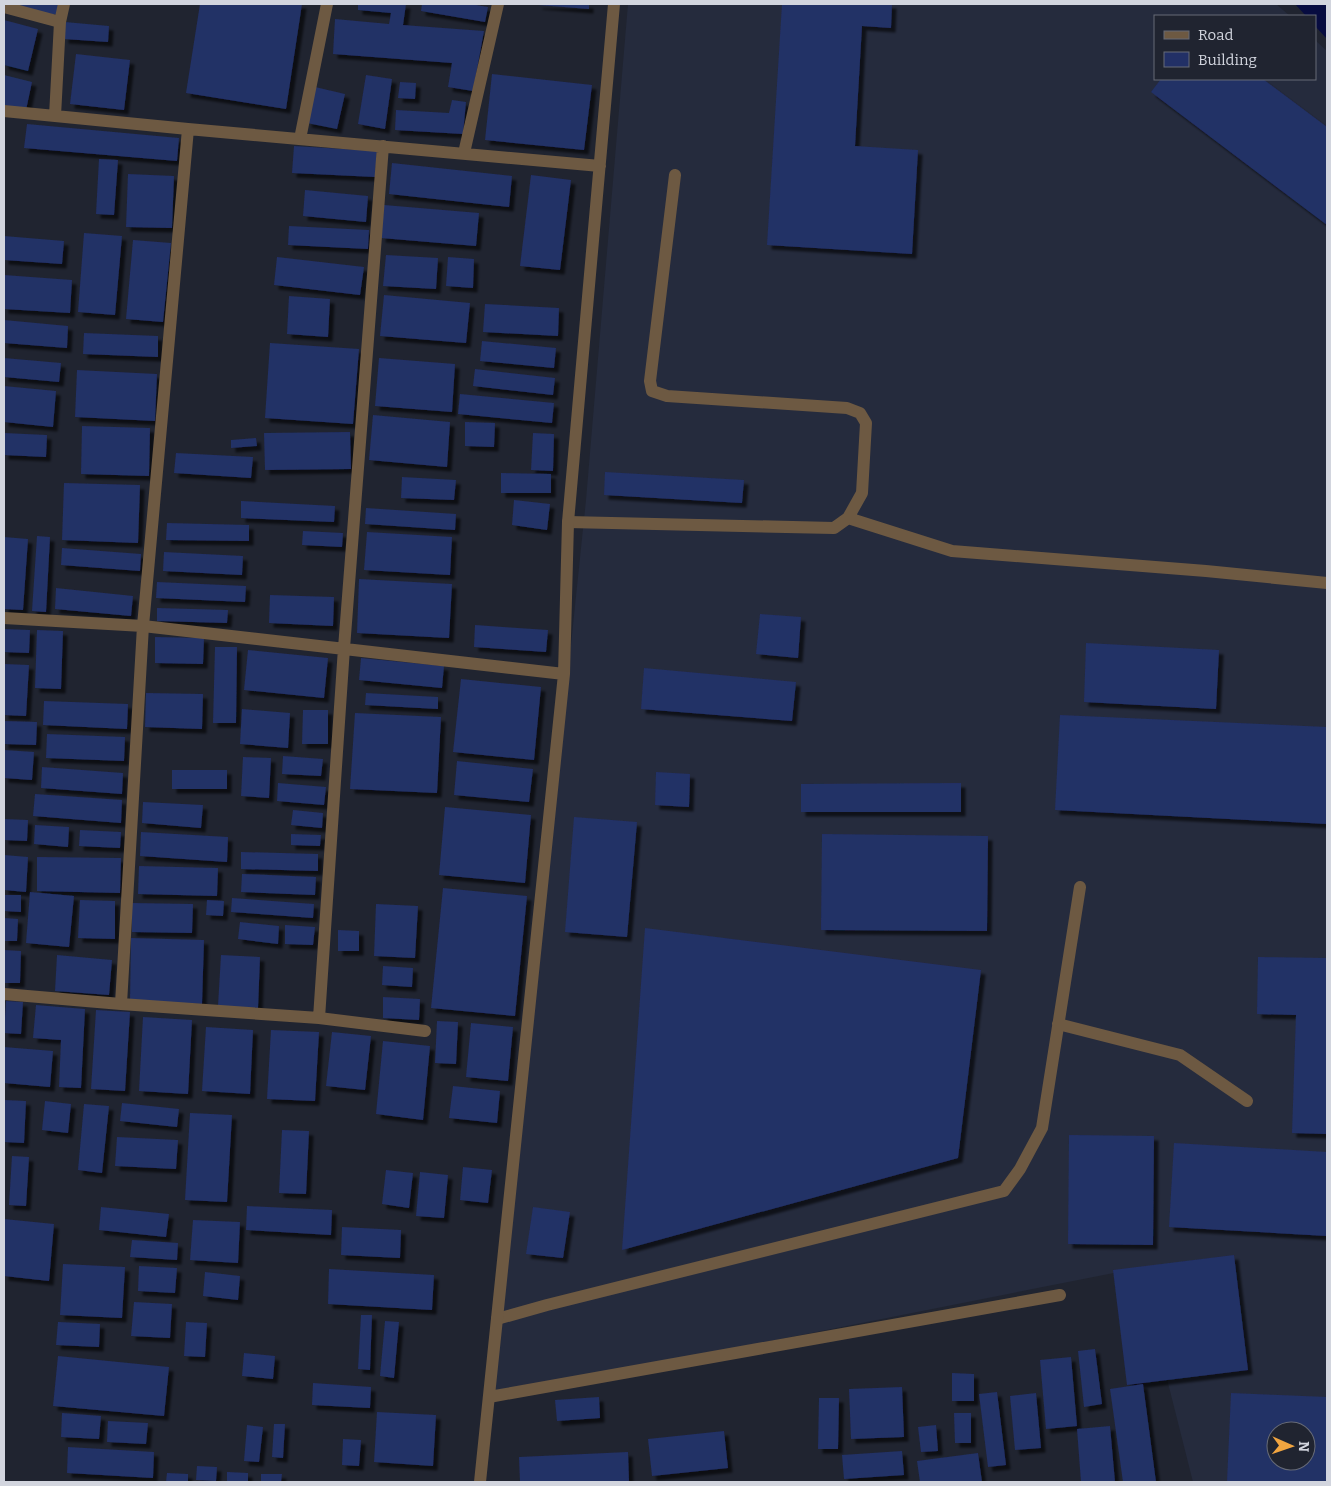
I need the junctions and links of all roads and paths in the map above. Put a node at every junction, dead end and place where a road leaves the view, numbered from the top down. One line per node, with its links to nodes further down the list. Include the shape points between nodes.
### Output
1 (64, 4): 6 (street)
2 (327, 4): 10 (street)
3 (498, 4): 12 (street)
4 (614, 4): 13 (street)
5 (4, 7): 6 (street)
6 (60, 22): 8 (street)
7 (4, 110): 8 (street)
8 (55, 116): 9 (street)
9 (188, 129): 10 (street); 19 (street)
10 (300, 139): 11 (street)
11 (383, 146): 12 (street); 20 (street)
12 (464, 153): 13 (street)
13 (600, 166): 16 (street)
14 (675, 175): 15 (street, via 650,381 652,391 667,396 846,408 860,413 866,423 862,493)
15 (848, 518): 16 (street, via 834,528); 17 (street, via 952,551)
16 (568, 522): 21 (street)
17 (1327, 583)
18 (4, 618): 19 (street)
19 (143, 626): 20 (street); 24 (street)
20 (344, 648): 21 (street); 25 (street)
21 (564, 674): 30 (street)
22 (1080, 887): 26 (street)
23 (4, 994): 24 (street)
24 (121, 1004): 25 (street)
25 (319, 1018): 27 (street)
26 (1058, 1024): 28 (street, via 1180,1055); 30 (street, via 1042,1128 1020,1170 1004,1191)
27 (425, 1031)
28 (1247, 1101)
29 (1060, 1295): 31 (street)
30 (497, 1319): 31 (street)
31 (488, 1397): 32 (street)
32 (480, 1482)

